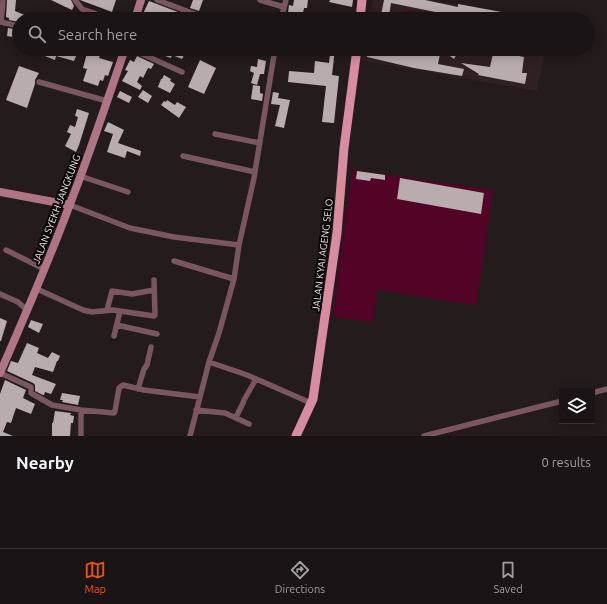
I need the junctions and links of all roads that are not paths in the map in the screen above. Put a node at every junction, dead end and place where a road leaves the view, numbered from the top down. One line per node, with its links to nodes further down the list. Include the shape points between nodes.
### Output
1 (3, 0): 14 (street)
2 (75, 0): 9 (street, via 82,9)
3 (141, 0): 10 (main road)
4 (157, 0): 11 (street)
5 (260, 0): 8 (street)
6 (286, 0): 8 (street)
7 (362, 0): 13 (main road)
8 (284, 7): 12 (street)
9 (91, 12)
10 (137, 12)
11 (189, 12)
12 (283, 12)
13 (361, 12)
14 (0, 22): 15 (street)
15 (12, 25)
16 (123, 56): 22 (main road, JALAN SYEKH JANGKUNG)
17 (142, 56): 20 (street)
18 (274, 56): 24 (street)
19 (356, 56): 55 (main road, JALAN KYAI AGENG SELO, via 344,148 338,233)
20 (182, 72)
21 (39, 82): 22 (street)
22 (107, 100): 27 (main road, JALAN SYEKH JANGKUNG)
23 (215, 134): 24 (street)
24 (260, 143): 26 (street)
25 (183, 156): 26 (street)
26 (255, 172): 31 (street)
27 (80, 176): 29 (street); 30 (main road, JALAN SYEKH JANGKUNG)
28 (0, 192): 30 (main road)
29 (128, 192)
30 (70, 205): 31 (street, via 130,228 171,237); 34 (main road, JALAN SYEKH JANGKUNG)
31 (239, 245): 35 (street)
32 (6, 250): 34 (street)
33 (174, 261): 35 (street)
34 (44, 269): 37 (main road, JALAN SYEKH JANGKUNG)
35 (234, 279): 47 (street)
36 (154, 280): 38 (street)
37 (37, 289): 40 (main road, JALAN SYEKH JANGKUNG); 41 (street, via 83,310)
38 (154, 290): 41 (street, via 132,294 112,291); 42 (street, via 155,315)
39 (0, 294): 40 (street, via 18,302)
40 (27, 310): 48 (main road, JALAN SYEKH JANGKUNG)
41 (107, 310): 42 (street)
42 (120, 311): 43 (street)
43 (117, 325): 44 (street); 45 (street)
44 (157, 334)
45 (114, 336)
46 (151, 347): 50 (street)
47 (209, 362): 49 (street); 53 (street)
48 (0, 373): 56 (street, via 31,387 31,393 52,405)
49 (256, 379): 55 (street); 58 (street)
50 (138, 389): 53 (street); 56 (street, via 123,385 119,388 114,413)
51 (607, 389): 52 (street)
52 (595, 392)
53 (200, 397): 57 (street)
54 (559, 401): 63 (street)
55 (312, 403): 62 (main road, JALAN KYAI AGENG SELO)
56 (81, 410): 60 (street)
57 (196, 410): 58 (street, via 225,413); 61 (street)
58 (236, 417): 59 (street)
59 (249, 424)
60 (81, 436)
61 (190, 436)
62 (296, 436)
63 (424, 436)

